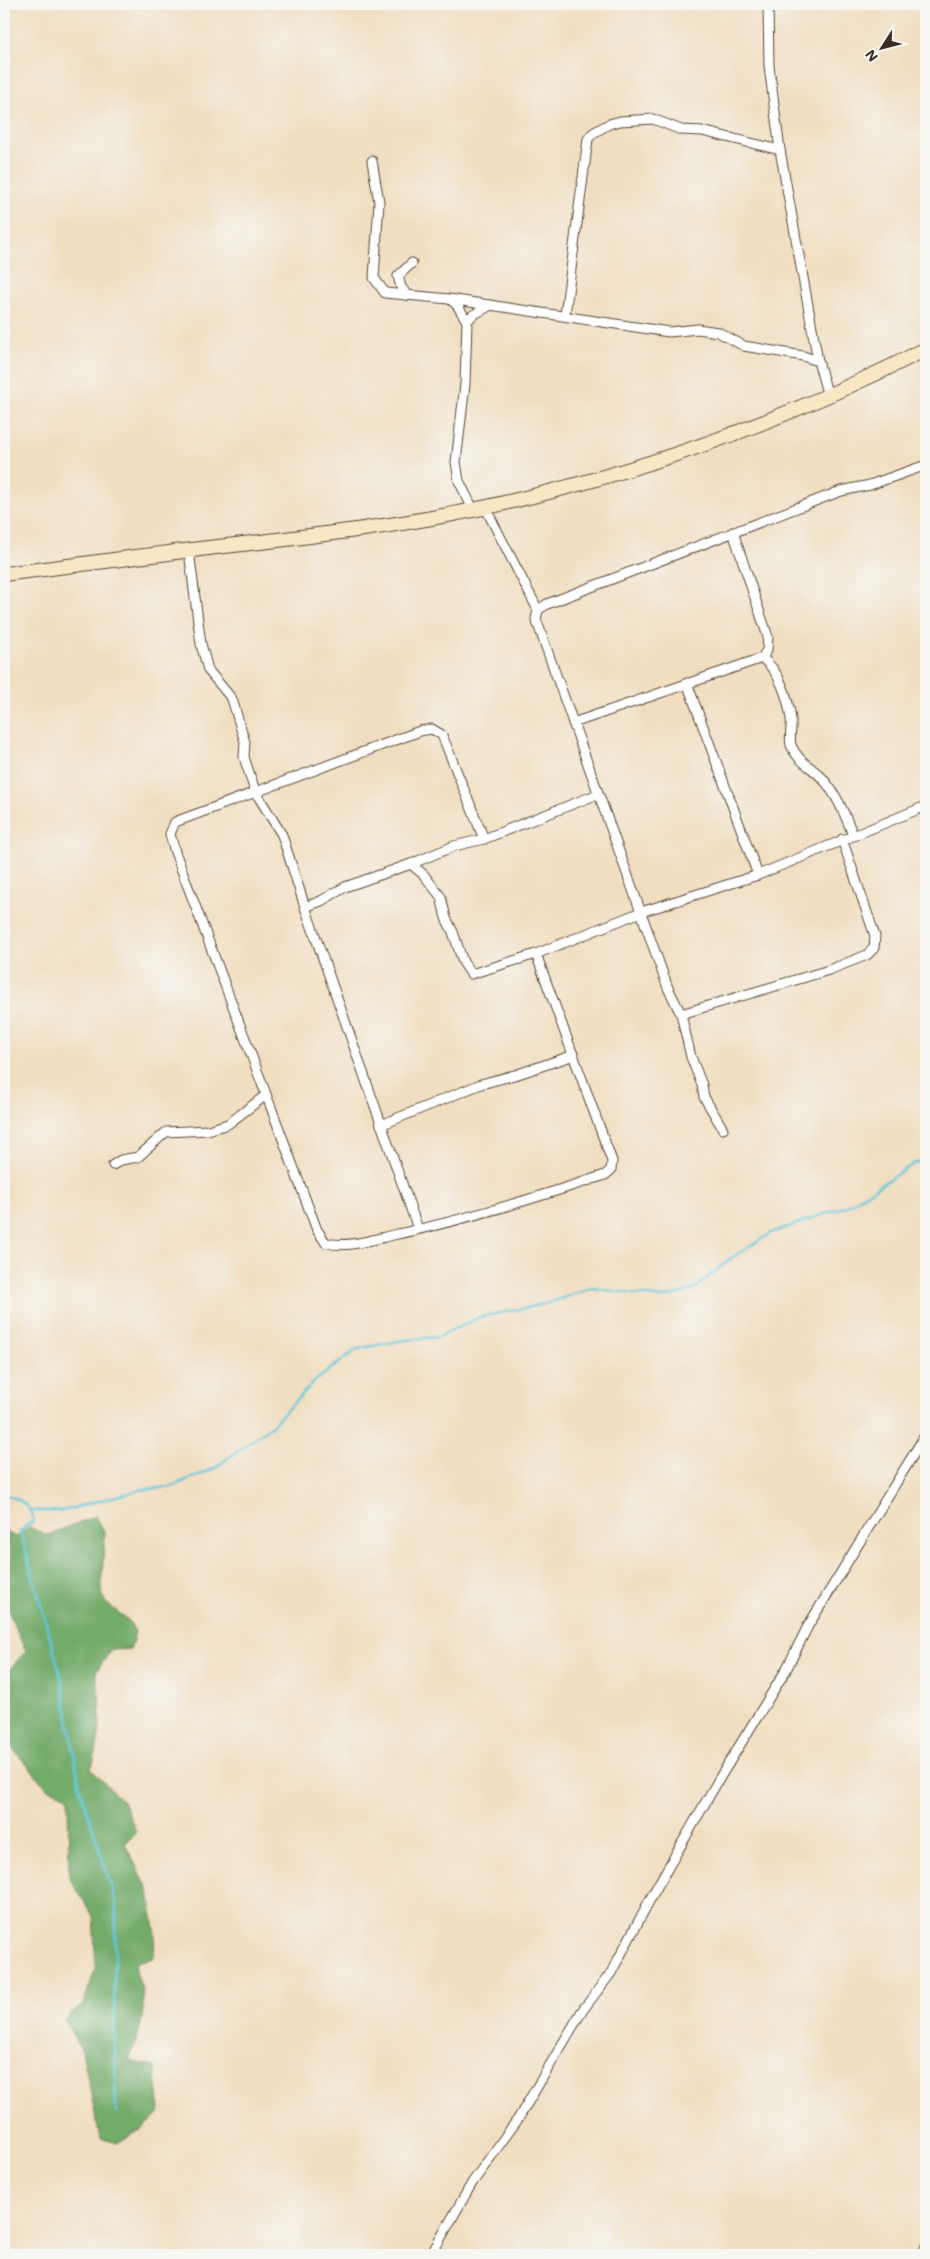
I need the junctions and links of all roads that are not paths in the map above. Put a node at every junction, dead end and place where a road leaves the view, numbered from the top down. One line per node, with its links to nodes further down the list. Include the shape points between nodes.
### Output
1 (768, 4): 4 (street, via 769,66)
2 (926, 36): 3 (street)
3 (926, 45)
4 (780, 150): 10 (street, via 702,130 681,130 653,119 620,120 593,132 588,138); 13 (street)
5 (372, 161): 7 (street, via 378,202 374,278 385,293)
6 (412, 262): 7 (street, via 398,276)
7 (406, 295): 8 (street)
8 (450, 299): 9 (street); 11 (street, via 458,305)
9 (491, 305): 10 (street); 11 (street)
10 (565, 315): 13 (street, via 668,332 718,332 744,346)
11 (467, 321): 16 (street, via 465,384 456,462 459,481)
12 (926, 349): 14 (main road)
13 (818, 361): 14 (street)
14 (828, 396): 16 (main road, via 666,457 564,488)
15 (926, 465): 17 (street, via 870,485 841,491)
16 (479, 508): 18 (main road, via 382,527); 20 (street)
17 (733, 532): 20 (street); 21 (street, via 768,637 767,650)
18 (190, 551): 19 (main road); 24 (street, via 201,644 208,670 232,699 246,742 244,758)
19 (4, 574)
20 (538, 610): 23 (street, via 536,619)
21 (762, 658): 22 (street); 27 (street, via 768,662 786,695 791,744 797,756 827,784 839,802)
22 (687, 683): 23 (street); 31 (street)
23 (573, 723): 25 (street)
24 (255, 791): 28 (street, via 432,729 442,735); 32 (street, via 282,835); 37 (street, via 175,822 170,834)
25 (598, 794): 28 (street); 33 (street)
26 (926, 806): 27 (street)
27 (853, 835): 29 (street)
28 (484, 839): 30 (street, via 454,846)
29 (842, 839): 31 (street); 35 (street, via 875,936 874,948 867,955 829,970)
30 (411, 864): 32 (street, via 345,887); 34 (street, via 441,897 463,962 471,974)
31 (758, 875): 33 (street)
32 (305, 907): 38 (street)
33 (641, 912): 34 (street); 35 (street, via 668,988)
34 (536, 954): 36 (street)
35 (681, 1014): 39 (street, via 704,1097)
36 (574, 1055): 38 (street, via 481,1084); 41 (street, via 612,1161 611,1170 605,1175 554,1192)
37 (266, 1095): 40 (street, via 228,1124 208,1130 166,1132 138,1157); 41 (street, via 317,1230 326,1243 340,1246)
38 (381, 1125): 41 (street)
39 (723, 1129)
40 (113, 1165)
41 (418, 1229)
42 (926, 1434): 44 (street, via 808,1626 786,1670 654,1892 611,1973 582,2011 518,2119 472,2183)
43 (926, 2247): 45 (street)
44 (431, 2255)
45 (922, 2255)

